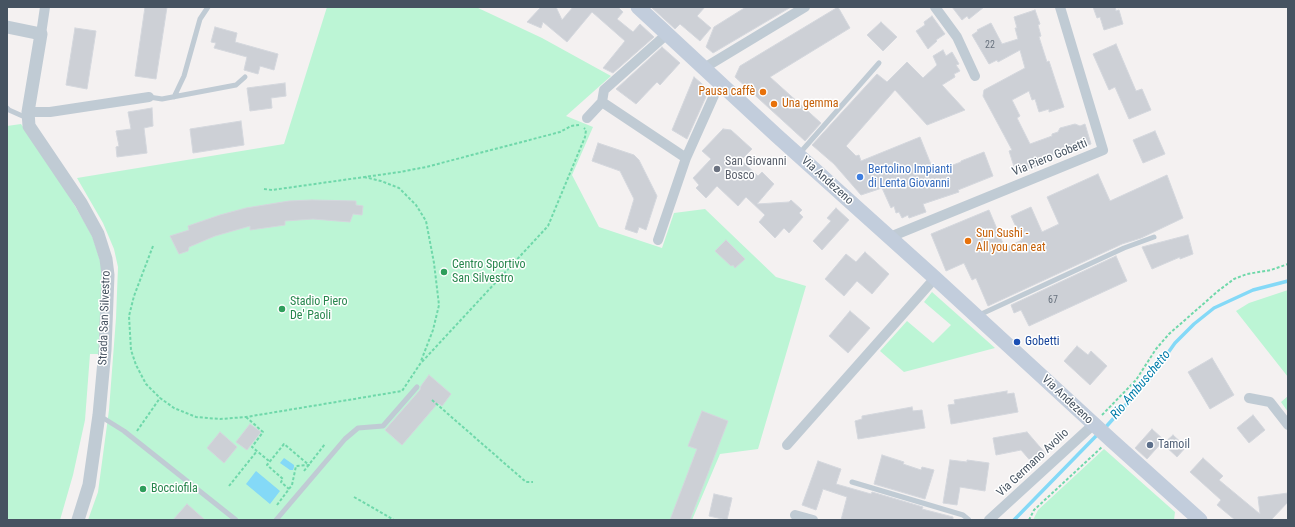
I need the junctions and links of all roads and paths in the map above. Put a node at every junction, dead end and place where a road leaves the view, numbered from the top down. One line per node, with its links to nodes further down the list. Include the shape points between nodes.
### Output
1 (45, 7): 8 (street)
2 (208, 7): 16 (lane, via 200,19 184,76)
3 (638, 7): 9 (main road, Via Andezeno)
4 (805, 7): 11 (street)
5 (935, 7): 12 (street, via 957,36)
6 (1060, 7): 25 (street, Via Piero Gobetti, via 1103,150)
7 (7, 27): 8 (street)
8 (41, 34): 19 (street)
9 (667, 34): 11 (main road, Via Andezeno); 17 (street, via 604,90)
10 (879, 63): 21 (lane)
11 (704, 68): 14 (main road, Via Andezeno)
12 (975, 76)
13 (245, 77): 16 (lane, via 236,85)
14 (720, 82): 21 (main road, Via Andezeno); 22 (street)
15 (149, 97): 16 (lane); 19 (street)
16 (174, 97)
17 (602, 102): 20 (street); 22 (street)
18 (7, 108): 19 (lane)
19 (28, 115): 37 (street, Strada San Silvestro, via 29,126 38,141 81,202 98,234 106,259 108,275 105,343)
20 (587, 118)
21 (798, 154): 25 (main road, Via Andezeno)
22 (686, 158): 27 (street)
23 (362, 177): 24 (path); 32 (path, via 399,188 416,205 426,221 439,306 434,330); 32 (path, via 426,167 560,132 576,124 586,130 548,226)
24 (264, 189)
25 (890, 237): 30 (main road, Via Andezeno)
26 (1154, 237): 31 (lane, via 1124,248)
27 (658, 240)
28 (153, 246): 34 (path, via 129,316 130,350 146,384)
29 (1288, 264): 39 (path, via 1246,274 1218,291 1169,334 1136,380)
30 (936, 278): 31 (main road, Via Andezeno); 44 (street)
31 (976, 316): 39 (main road, Via Andezeno)
32 (420, 364): 38 (path, via 402,391)
33 (416, 387): 59 (lane, via 383,426 358,428 345,439)
34 (160, 398): 38 (path, via 174,408 196,417); 41 (path)
35 (1249, 398): 40 (street, via 1270,402)
36 (432, 400): 49 (path, via 526,482)
37 (99, 415): 41 (lane); 57 (street, Strada San Silvestro, via 89,485)
38 (246, 417): 45 (path, via 263,432 252,447)
39 (1094, 424): 42 (main road, Via Andezeno); 63 (street, Via Germano Avolio)
40 (1288, 425)
41 (132, 438): 58 (lane)
42 (1110, 439): 56 (main road, Via Andezeno); 64 (path, via 1034,510)
43 (325, 444): 47 (path)
44 (787, 445)
45 (257, 451): 46 (path); 51 (path)
46 (269, 461): 47 (path, via 284,444); 52 (path, via 267,465 283,479 281,482)
47 (309, 465): 48 (path); 52 (path, via 296,466)
48 (304, 471)
49 (533, 482)
50 (852, 482): 62 (lane, via 963,515)
51 (229, 486)
52 (289, 489): 54 (path)
53 (354, 497): 60 (path)
54 (275, 507)
55 (795, 515): 61 (street)
56 (1197, 519)
57 (78, 520)
58 (236, 520)
59 (276, 520)
60 (394, 520)
61 (813, 520)
62 (969, 520)
63 (990, 520)
64 (1029, 520)

